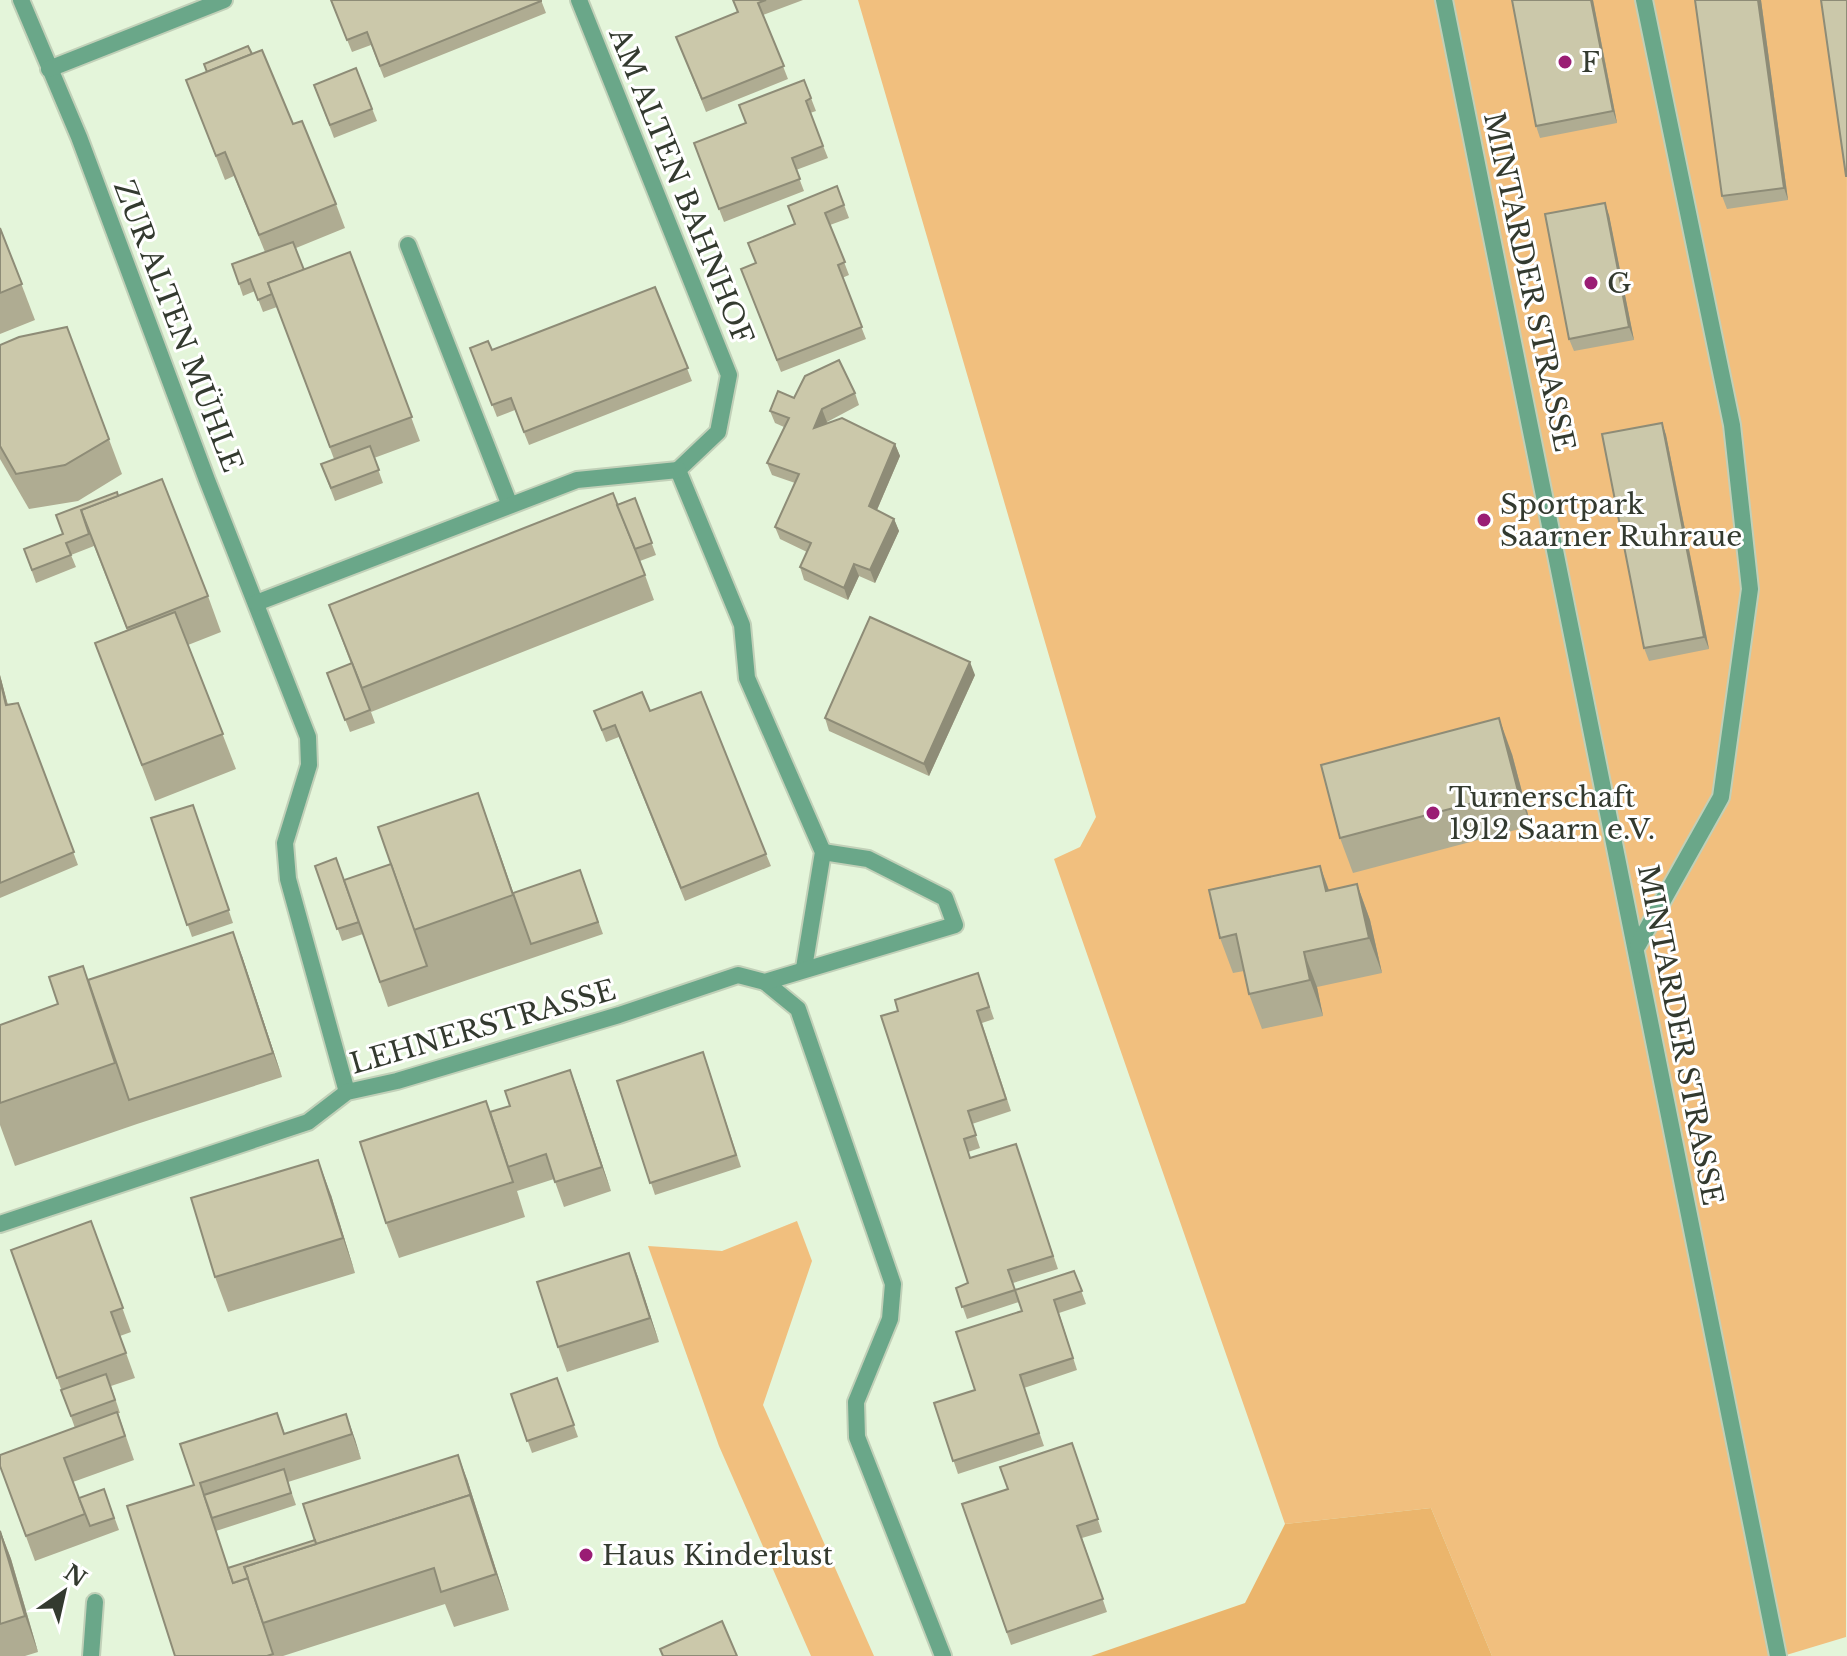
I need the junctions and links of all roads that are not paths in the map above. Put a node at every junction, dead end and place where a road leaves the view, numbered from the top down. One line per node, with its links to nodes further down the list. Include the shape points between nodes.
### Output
1 (21, 0): 6 (street, ZUR ALTEN MÜHLE)
2 (224, 0): 6 (street)
3 (579, 0): 8 (street, AM ALTEN BAHNHOF, via 729,375 718,432)
4 (1444, 0): 12 (street, MINTARDER STRASSE)
5 (1644, 0): 12 (street, via 1732,425 1750,589 1721,797)
6 (49, 69): 10 (street, ZUR ALTEN MÜHLE)
7 (408, 245): 9 (street)
8 (678, 470): 9 (street, via 577,480); 11 (street, via 742,625 747,678)
9 (509, 503): 10 (street)
10 (256, 603): 15 (street, ZUR ALTEN MÜHLE, via 308,737 309,765 285,843 288,879)
11 (823, 852): 13 (street); 13 (street, via 868,859 945,898 955,925)
12 (1638, 945): 20 (street, MINTARDER STRASSE)
13 (804, 968): 14 (street, LEHNERSTRASSE)
14 (765, 982): 15 (street, LEHNERSTRASSE, via 738,975 560,1033); 19 (street, via 798,1009 893,1284 890,1319 856,1402 857,1437)
15 (347, 1092): 16 (street, LEHNERSTRASSE, via 308,1122)
16 (0, 1224)
17 (95, 1602): 18 (street)
18 (91, 1656)
19 (943, 1656)
20 (1778, 1656)

